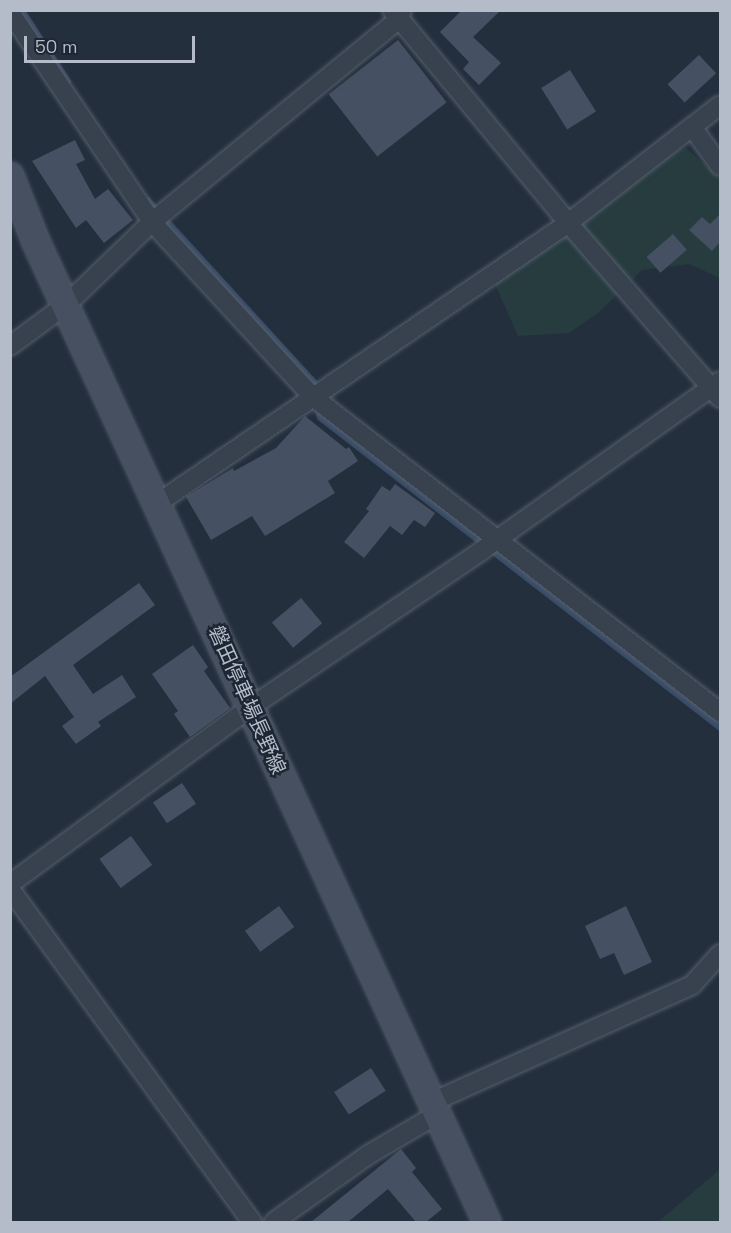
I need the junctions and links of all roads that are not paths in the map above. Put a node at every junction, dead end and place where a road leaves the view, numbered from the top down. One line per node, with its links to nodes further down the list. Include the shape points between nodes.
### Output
1 (10, 12): 7 (street)
2 (398, 13): 7 (street); 8 (street)
3 (720, 105): 4 (street)
4 (692, 127): 5 (street); 8 (street)
5 (720, 166)
6 (10, 176): 9 (main road, 磐田停車場長野線, via 36,242)
7 (152, 222): 9 (street); 12 (street)
8 (568, 223): 11 (street); 12 (street)
9 (67, 304): 10 (street); 13 (main road, 磐田停車場長野線)
10 (10, 346)
11 (717, 389): 14 (street)
12 (313, 397): 13 (street); 14 (street)
13 (158, 503): 15 (main road, 磐田停車場長野線)
14 (490, 544): 15 (street); 16 (street)
15 (250, 707): 17 (street); 20 (main road, 磐田停車場長野線)
16 (720, 712)
17 (10, 884)
18 (10, 889): 21 (street)
19 (720, 954): 20 (street, via 692,985)
20 (435, 1108): 22 (street); 23 (main road, 磐田停車場長野線)
21 (252, 1222)
22 (274, 1222)
23 (488, 1222)

